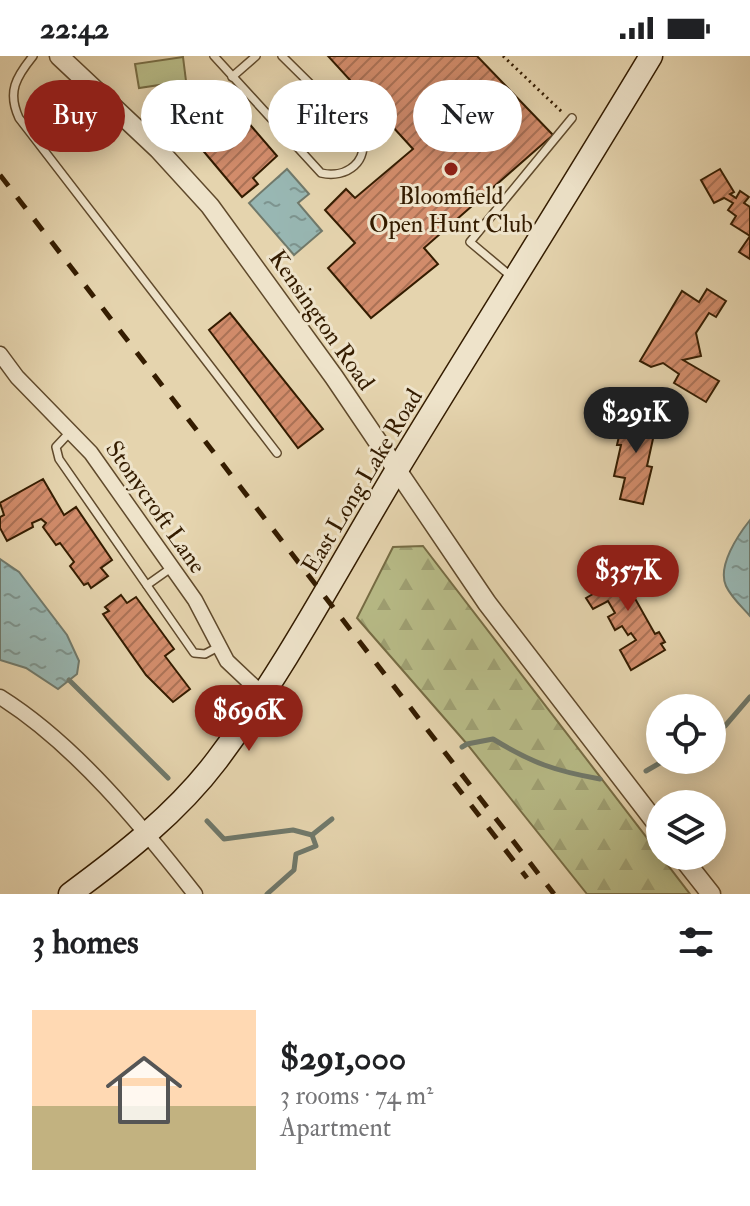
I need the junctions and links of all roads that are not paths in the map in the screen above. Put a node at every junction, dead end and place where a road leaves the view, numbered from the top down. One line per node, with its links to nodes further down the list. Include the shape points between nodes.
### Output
1 (33, 56): 12 (lane, via 14,83 19,118)
2 (59, 56): 13 (street, Kensington Road, via 210,206)
3 (214, 56): 7 (lane)
4 (256, 56): 7 (lane)
5 (282, 56): 7 (lane, via 361,134 361,159 344,173 321,173)
6 (651, 56): 9 (main road, East Long Lake Road)
7 (232, 77)
8 (572, 118): 9 (lane, via 470,242)
9 (515, 279): 13 (main road, East Long Lake Road)
10 (0, 354): 11 (street, Stonycroft Lane)
11 (71, 430): 14 (street, Stonycroft Lane); 15 (lane, via 56,447 59,459)
12 (277, 453)
13 (397, 470): 17 (main road, East Long Lake Road); 19 (street, Kensington Road, via 487,603)
14 (172, 568): 15 (lane); 16 (street, Stonycroft Lane)
15 (147, 585): 16 (lane, via 194,653)
16 (220, 646): 17 (street, Stonycroft Lane, via 236,672)
17 (262, 694): 20 (main road, East Long Lake Road, via 215,761)
18 (0, 697): 20 (street, via 56,739)
19 (646, 810)
20 (147, 833): 22 (main road, East Long Lake Road); 23 (street)
21 (692, 870): 24 (street)
22 (70, 894)
23 (195, 894)
24 (711, 894)

